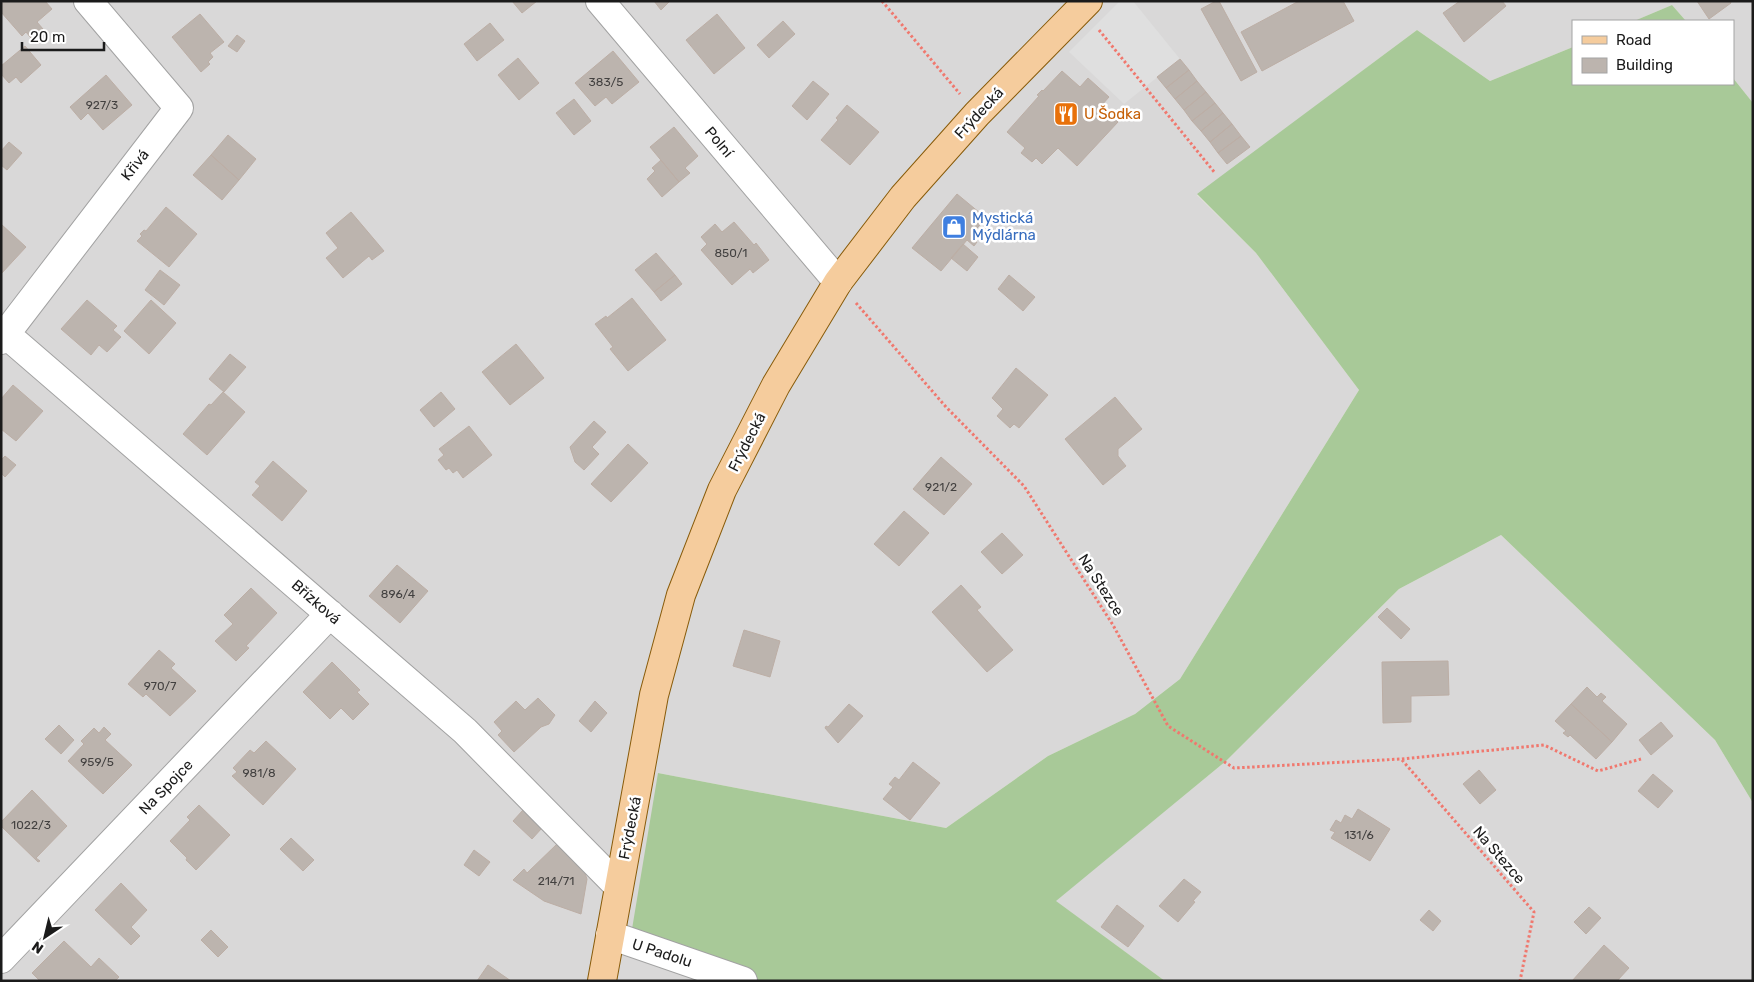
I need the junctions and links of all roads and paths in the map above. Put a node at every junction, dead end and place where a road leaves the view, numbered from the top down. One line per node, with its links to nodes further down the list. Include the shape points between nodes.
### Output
1 (88, 1): 8 (street, Křivá, via 179,108)
2 (600, 1): 7 (street, Polní)
3 (882, 1): 5 (path)
4 (1084, 5): 5 (main road, Frýdecká); 6 (path)
5 (977, 114): 7 (main road, Frýdecká, via 904,197)
6 (1215, 173)
7 (838, 282): 10 (path, Na Stezce, via 946,407 1024,486 1113,625 1168,726 1234,768); 12 (main road, Frýdecká, via 776,385 722,490 681,595 654,695)
8 (3, 334): 9 (street, Břízková)
9 (330, 614): 12 (street, Břízková, via 465,731); 14 (street, Na Spojce)
10 (1401, 759): 11 (path, Na Stezce, via 1544,745 1598,771); 17 (path, Na Stezce, via 1534,912)
11 (1641, 759)
12 (618, 886): 13 (main road, Frýdecká)
13 (610, 935): 15 (main road, Frýdecká); 16 (street, U Padolu)
14 (1, 959)
15 (602, 981)
16 (743, 981)
17 (1520, 981)

